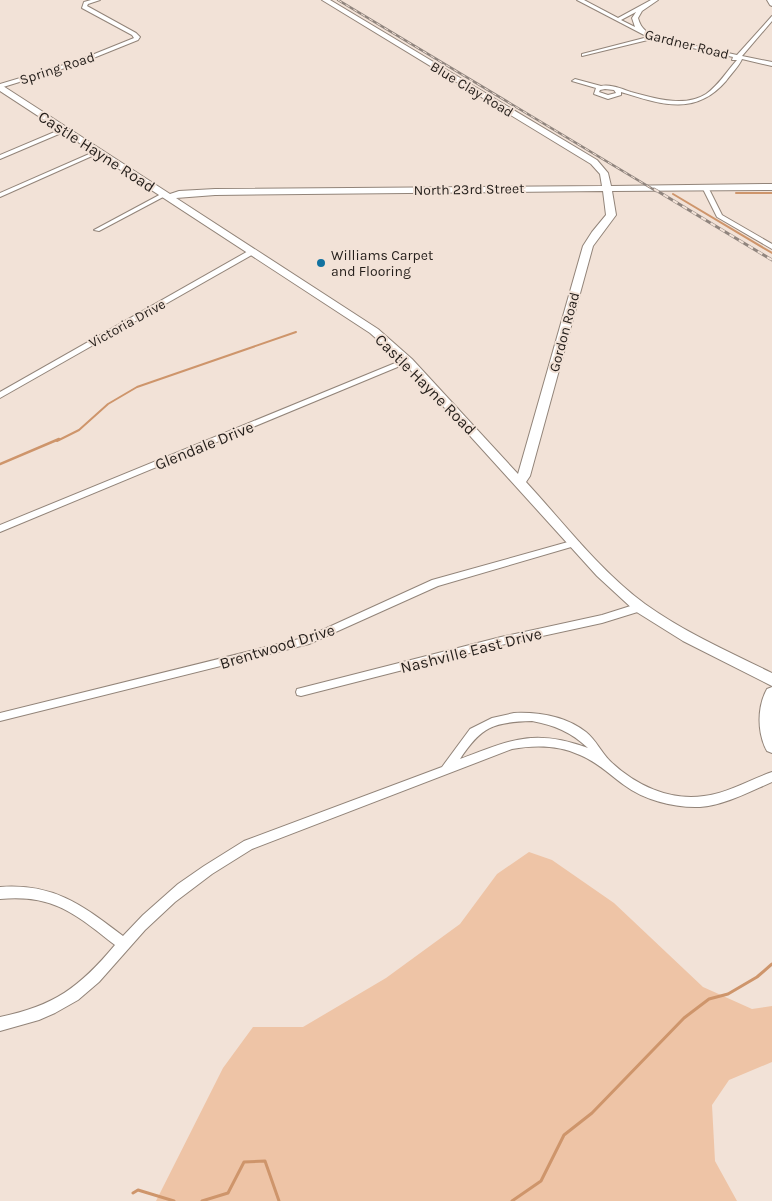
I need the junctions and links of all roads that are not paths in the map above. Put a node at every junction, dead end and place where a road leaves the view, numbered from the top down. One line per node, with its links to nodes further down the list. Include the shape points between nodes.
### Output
1 (97, 0): 15 (street, Spring Road, via 84,7 137,37 132,42)
2 (325, 0): 23 (main road, Blue Clay Road, via 594,162 603,171)
3 (580, 0): 9 (street, Gardner Road)
4 (655, 0): 6 (street)
5 (770, 0): 7 (street)
6 (649, 3): 9 (street); 10 (street, via 640,10 635,22)
7 (772, 4)
8 (772, 18): 12 (street)
9 (617, 20): 10 (street, Gardner Road)
10 (651, 36): 11 (street); 12 (street, Gardner Road)
11 (584, 55)
12 (738, 57): 13 (street, Gardner Road); 17 (street, via 740,60 708,95 696,99 668,102)
13 (772, 64)
14 (575, 82): 16 (street)
15 (0, 87): 18 (main road, Castle Hayne Road)
16 (601, 88): 17 (street); 17 (street, via 596,90 598,95 608,97)
17 (617, 92)
18 (64, 130): 19 (main road, Castle Hayne Road); 20 (street)
19 (98, 152): 25 (street); 26 (main road, Castle Hayne Road)
20 (0, 157)
21 (705, 187): 22 (main road, North 23rd Street); 23 (main road, North 23rd Street); 29 (street, via 719,216)
22 (772, 187)
23 (606, 188): 24 (main road, North 23rd Street); 33 (main road, Gordon Road, via 611,215 588,246 524,476)
24 (203, 192): 26 (main road, North 23rd Street); 27 (main road, via 188,198)
25 (0, 196)
26 (165, 196): 27 (main road, Castle Hayne Road); 28 (street)
27 (188, 212): 30 (main road, Castle Hayne Road)
28 (96, 230)
29 (772, 247)
30 (253, 252): 31 (main road, Castle Hayne Road, via 363,323); 32 (street, Victoria Drive)
31 (408, 361): 33 (main road, Castle Hayne Road); 34 (street, Glendale Drive)
32 (0, 395)
33 (519, 481): 35 (main road, Castle Hayne Road)
34 (0, 529)
35 (575, 543): 36 (main road, Castle Hayne Road); 40 (street, Brentwood Drive, via 435,582 309,640)
36 (640, 607): 37 (main road, Castle Hayne Road, via 688,637); 38 (street, Nashville East Drive)
37 (772, 680)
38 (301, 692)
39 (772, 693): 41 (main road, via 766,716)
40 (0, 717)
41 (772, 747)
42 (604, 763): 43 (street, via 564,745 536,741 511,745); 43 (street, via 591,742 579,733 542,718 514,716 478,729); 44 (street, via 640,790 692,802 709,801)
43 (445, 769): 46 (street, via 248,845 180,888)
44 (772, 777)
45 (0, 893): 46 (street, via 35,892 56,898 73,906)
46 (124, 944): 47 (street, via 94,979 68,1000 38,1015)
47 (0, 1024)

